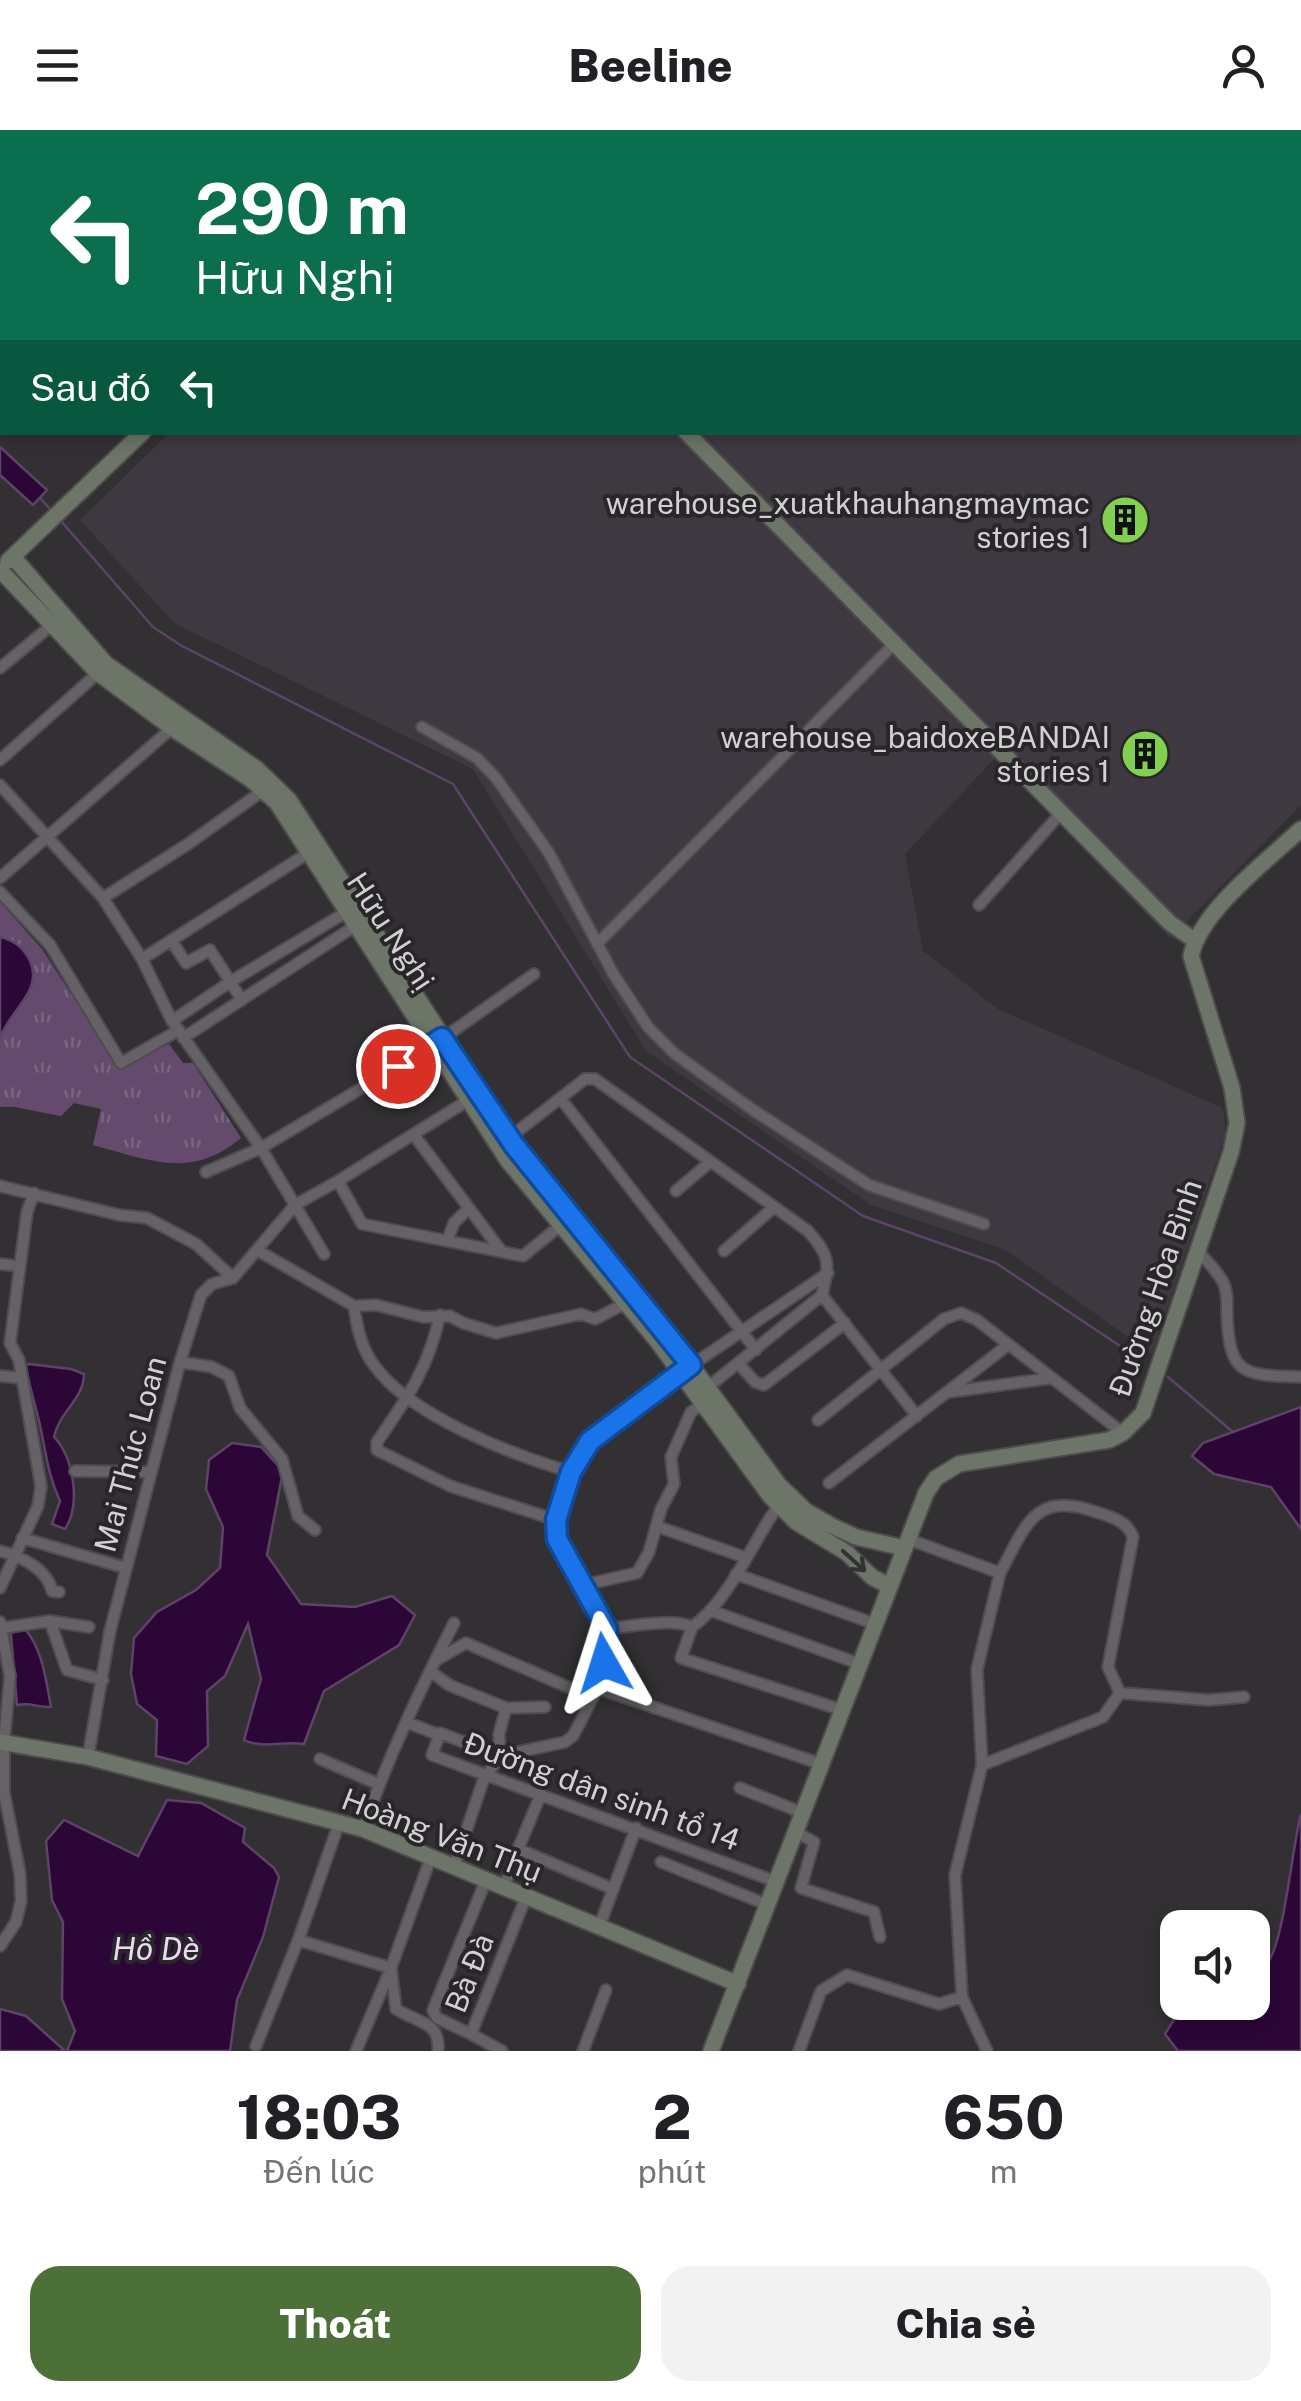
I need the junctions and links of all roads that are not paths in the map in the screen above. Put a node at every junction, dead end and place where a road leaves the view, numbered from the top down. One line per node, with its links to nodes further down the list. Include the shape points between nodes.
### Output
1 (140, 435): 3 (main road)
2 (689, 435): 6 (main road)
3 (18, 552): 4 (main road); 9 (main road, Hữu Nghị, via 106,664)
4 (0, 569): 5 (main road, Hữu Nghị)
5 (53, 624): 7 (street); 8 (main road, Hữu Nghị)
6 (894, 644): 15 (main road); 28 (street)
7 (0, 668)
8 (98, 673): 9 (main road, Hữu Nghị); 12 (street)
9 (140, 696): 11 (main road, Hữu Nghị); 24 (main road, Hữu Nghị, via 275,784)
10 (422, 727): 28 (street, via 477,758 496,778 550,853)
11 (172, 728): 14 (main road, Hữu Nghị); 17 (street)
12 (0, 760)
13 (0, 785): 17 (street)
14 (264, 790): 18 (main road, Hữu Nghị); 21 (street)
15 (1062, 813): 22 (street); 26 (main road)
16 (1301, 829): 26 (main road, via 1206,920)
17 (48, 836): 19 (street); 21 (street)
18 (308, 853): 23 (main road, Hữu Nghị); 25 (street)
19 (0, 878)
20 (0, 892): 34 (street, via 50,945 122,1063)
21 (103, 898): 29 (street)
22 (980, 905)
23 (345, 910): 24 (main road, Hữu Nghị); 27 (street)
24 (359, 920): 30 (street); 35 (main road, Hữu Nghị)
25 (171, 940): 29 (street); 32 (street, via 186,963 210,950)
26 (1194, 940): 56 (main road, Đường Hòa Bình, via 1191,956 1237,1124)
27 (291, 944): 30 (street); 32 (street)
28 (598, 944): 51 (street, via 648,1027 675,1054 869,1185)
29 (142, 959): 34 (street)
30 (302, 961): 33 (street)
31 (534, 974): 35 (street)
32 (230, 982): 33 (street); 34 (street)
33 (242, 1000): 34 (street)
34 (178, 1030): 41 (street)
35 (437, 1042): 37 (main road, Hữu Nghị); 38 (main road, Hữu Nghị); 41 (street)
36 (561, 1099): 40 (street); 42 (street, via 584,1079 595,1079); 68 (street)
37 (467, 1101): 38 (main road, Hữu Nghị); 39 (street)
38 (486, 1117): 40 (main road, Hữu Nghị); 52 (main road, Hữu Nghị)
39 (414, 1134): 44 (street); 50 (street)
40 (509, 1138): 73 (main road, Hữu Nghị)
41 (261, 1148): 43 (street); 48 (street)
42 (710, 1162): 46 (street); 49 (street)
43 (206, 1172)
44 (338, 1181): 48 (street); 53 (street, via 362,1224)
45 (0, 1186): 47 (street)
46 (676, 1192)
47 (34, 1193): 60 (street); 62 (street, via 148,1218 196,1244)
48 (295, 1205): 54 (street, Mai Thúc Loan); 58 (street)
49 (774, 1208): 55 (street); 61 (street, via 822,1247)
50 (467, 1210): 53 (street); 57 (street)
51 (984, 1224)
52 (561, 1225): 57 (street, via 523,1256); 64 (main road, Hữu Nghị)
53 (447, 1241): 57 (street)
54 (257, 1250): 62 (street, Mai Thúc Loan); 65 (street)
55 (724, 1250)
56 (1198, 1250): 76 (street, via 1227,1294 1233,1359 1259,1376); 84 (main road, Đường Hòa Bình, via 1143,1413)
57 (502, 1252)
58 (324, 1254)
59 (0, 1264): 60 (street)
60 (18, 1266): 77 (street, via 10,1343)
61 (828, 1273): 63 (street); 68 (street)
62 (233, 1278): 71 (street, Mai Thúc Loan, via 201,1295)
63 (822, 1294): 67 (street); 70 (street)
64 (626, 1303): 66 (street, via 595,1319 580,1314 496,1334); 73 (main road, Hữu Nghị)
65 (354, 1306): 66 (street); 81 (street, via 358,1335 374,1365)
66 (440, 1315): 81 (street, via 432,1352)
67 (845, 1323): 72 (street, via 764,1385); 74 (street)
68 (742, 1331): 70 (street); 73 (street)
69 (1008, 1346): 74 (street, via 968,1315 953,1314); 78 (street); 79 (street)
70 (756, 1350): 72 (street)
71 (180, 1362): 86 (street, Mai Thúc Loan); 92 (street, via 229,1376 240,1408 282,1459 298,1516)
72 (739, 1364): 80 (street)
73 (686, 1369): 80 (main road, Hữu Nghị); 87 (street, via 590,1441)
74 (882, 1370): 82 (street); 83 (street)
75 (0, 1376): 77 (street)
76 (1301, 1377)
77 (21, 1378): 93 (street, via 41,1486)
78 (1052, 1378): 79 (street); 84 (street)
79 (947, 1393): 82 (street)
80 (705, 1396): 89 (main road, Hữu Nghị); 91 (street, via 670,1457 674,1484)
81 (407, 1398): 87 (street, via 516,1456); 90 (street, via 377,1442 379,1453 450,1486)
82 (917, 1416): 88 (street)
83 (818, 1420)
84 (1123, 1433): 94 (main road, Đường Hòa Bình, via 1078,1447 959,1464 926,1493)
85 (75, 1471): 86 (street)
86 (150, 1472): 98 (street, Mai Thúc Loan)
87 (571, 1472): 90 (street)
88 (829, 1483)
89 (784, 1500): 94 (main road, Hữu Nghị, via 856,1537); 97 (street); 102 (main road, Hữu Nghị, one-way to 102, via 796,1522)
90 (556, 1520): 101 (street, via 557,1539)
91 (656, 1526): 97 (street); 101 (street, via 637,1573)
92 (315, 1530)
93 (22, 1538): 96 (street); 98 (street)
94 (906, 1544): 99 (street); 102 (main road, Đường Hòa Bình)
95 (0, 1551): 96 (street)
96 (14, 1554): 103 (street); 104 (street)
97 (744, 1557): 100 (street)
98 (126, 1568): 115 (street, Mai Thúc Loan)
99 (1000, 1573): 117 (street, via 1032,1517 1049,1505 1065,1503 1127,1525 1133,1537 1108,1667); 129 (street, via 976,1668)
100 (736, 1574): 105 (street); 108 (street)
101 (582, 1585): 112 (street)
102 (889, 1586): 108 (main road, Đường Hòa Bình)
103 (0, 1588)
104 (58, 1592)
105 (712, 1611): 111 (street); 113 (street)
106 (50, 1622): 109 (street); 110 (street); 115 (street, via 66,1670)
107 (454, 1622): 114 (street)
108 (875, 1624): 113 (main road, Đường Hòa Bình)
109 (1, 1625): 124 (street, via 10,1676)
110 (89, 1627)
111 (692, 1627): 112 (street, via 663,1622); 121 (street, via 681,1658)
112 (607, 1629): 116 (street)
113 (860, 1664): 121 (main road, Đường Hòa Bình)
114 (432, 1666): 116 (street, via 466,1642); 120 (street, via 449,1685); 122 (street)
115 (103, 1680): 126 (street, Mai Thúc Loan)
116 (595, 1693): 125 (street, via 565,1742); 128 (street)
117 (1120, 1693): 118 (street); 129 (street, via 1104,1718)
118 (1244, 1697)
119 (545, 1707): 120 (street)
120 (506, 1708): 125 (street)
121 (842, 1710): 128 (main road, Đường Hòa Bình)
122 (406, 1722): 123 (street); 131 (street)
123 (440, 1734): 125 (street); 130 (street, Đường dân sinh tổ 14, via 432,1754)
124 (2, 1742): 126 (main road, Hoàng Văn Thụ); 152 (street, via 20,1901)
125 (500, 1756): 130 (street)
126 (88, 1757): 135 (main road, Hoàng Văn Thụ)
127 (320, 1759): 131 (street)
128 (821, 1764): 134 (main road, Đường Hòa Bình)
129 (982, 1765): 156 (street, via 955,1875)
130 (487, 1775): 133 (street, Đường dân sinh tổ 14); 142 (street)
131 (378, 1784): 137 (street)
132 (740, 1788): 134 (street)
133 (541, 1794): 136 (street, Đường dân sinh tổ 14); 139 (street)
134 (803, 1813): 138 (main road, Đường Hòa Bình)
135 (339, 1822): 137 (main road, Hoàng Văn Thụ); 151 (street)
136 (636, 1828): 144 (street, Đường dân sinh tổ 14); 146 (street)
137 (362, 1829): 140 (main road, Hoàng Văn Thụ)
138 (796, 1832): 144 (main road, Đường Hòa Bình); 150 (street, via 814,1842 802,1888 874,1912)
139 (518, 1849): 145 (street); 146 (street)
140 (431, 1857): 142 (main road, Hoàng Văn Thụ); 153 (street)
141 (662, 1862): 148 (street)
142 (454, 1866): 143 (main road, Hoàng Văn Thụ)
143 (486, 1880): 145 (main road, Hoàng Văn Thụ); 157 (street, via 435,2002)
144 (777, 1882): 148 (main road, Đường Hòa Bình)
145 (504, 1888): 147 (main road, Hoàng Văn Thụ)
146 (613, 1889): 149 (street)
147 (526, 1896): 149 (main road, Hoàng Văn Thụ); 158 (street, Bà Đà)
148 (768, 1905): 154 (main road, Đường Hòa Bình)
149 (599, 1927): 154 (main road, Hoàng Văn Thụ)
150 (880, 1937)
151 (298, 1940): 153 (street); 159 (street)
152 (0, 1946)
153 (392, 1968): 157 (street, via 396,2009); 160 (street)
154 (738, 1984): 164 (main road, Đường Hòa Bình)
155 (606, 1990): 163 (street)
156 (962, 1997): 165 (street, via 939,2004 847,1976 821,1991); 166 (street)
157 (437, 2023): 158 (street); 161 (street)
158 (471, 2034): 162 (street, Bà Đà)
159 (256, 2046)
160 (356, 2051)
161 (438, 2051)
162 (502, 2051)
163 (583, 2051)
164 (711, 2051)
165 (799, 2051)
166 (987, 2051)

